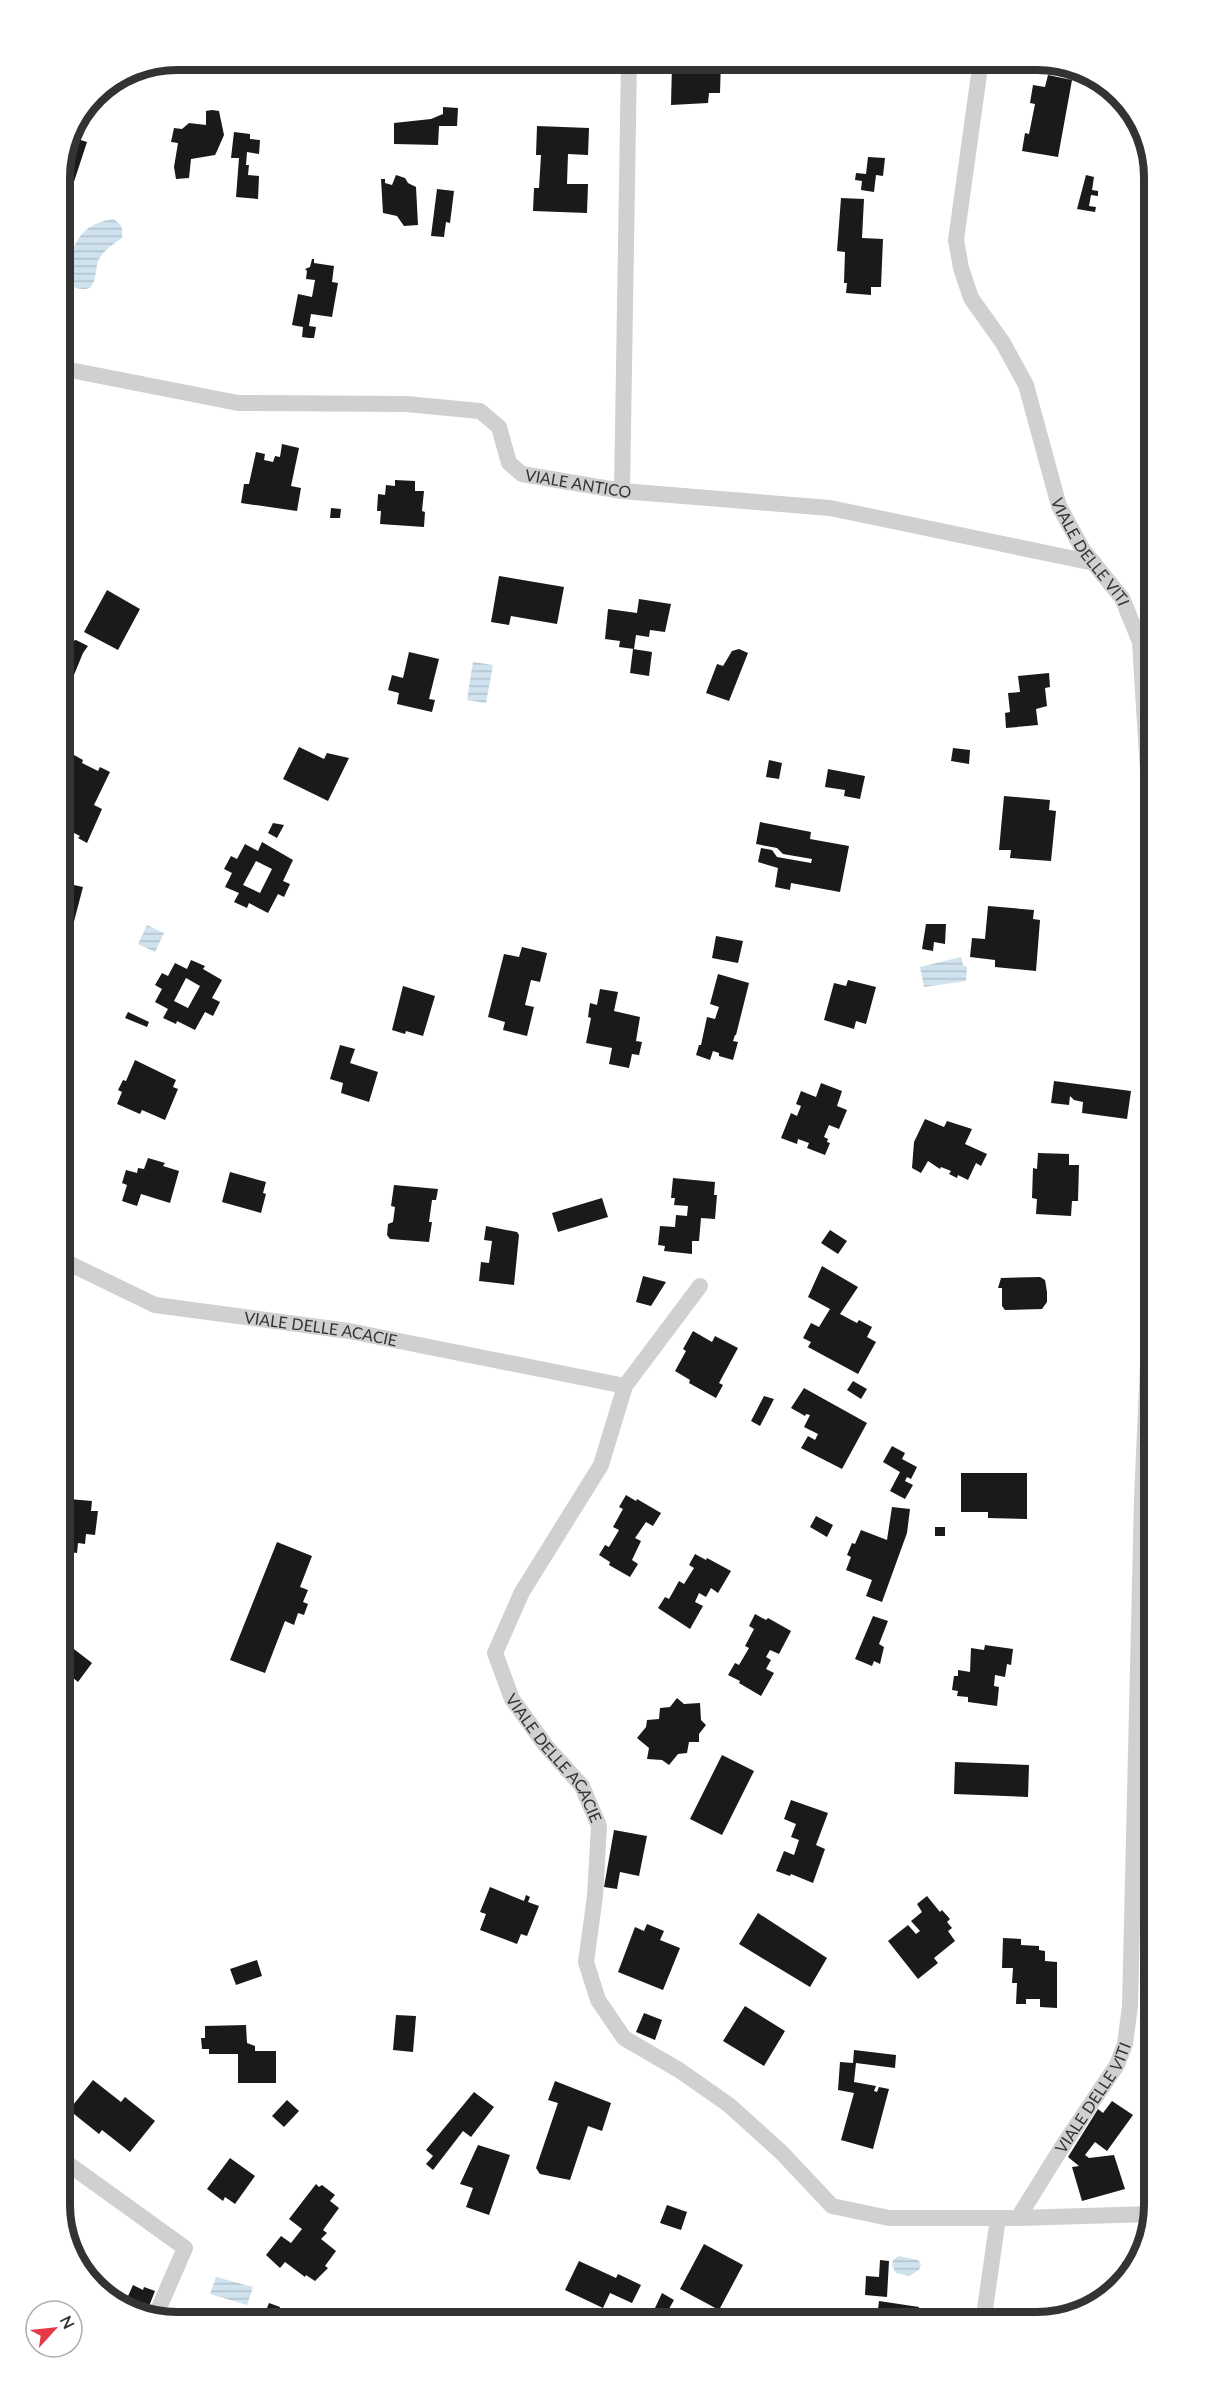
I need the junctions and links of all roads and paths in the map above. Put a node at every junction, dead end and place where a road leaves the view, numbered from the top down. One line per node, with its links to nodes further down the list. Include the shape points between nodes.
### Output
1 (629, 71): 4 (street)
2 (979, 71): 5 (street, VIALE DELLE VITI, via 956,240 961,268 971,298 1003,343 1026,385 1059,506)
3 (71, 370): 4 (street, VIALE ANTICO, via 238,403 406,404 480,411 499,427 509,463 522,474)
4 (622, 491): 5 (street, VIALE ANTICO, via 830,508)
5 (1094, 563): 6 (street, VIALE DELLE VITI, via 1122,598 1140,642)
6 (1144, 707)
7 (70, 1264): 9 (street, VIALE DELLE ACACIE, via 155,1305 349,1331)
8 (700, 1287): 9 (street, VIALE DELLE ACACIE)
9 (625, 1386): 13 (street, VIALE DELLE ACACIE, via 601,1465 522,1592 495,1653 512,1699 582,1786 599,1826 586,1962 597,2000 624,2038 729,2105 832,2206 889,2218)
10 (1144, 1464): 14 (street, VIALE DELLE VITI, via 1130,2006 1125,2044 1117,2066)
11 (70, 2165): 15 (street, via 185,2248)
12 (1144, 2214): 14 (street, VIALE DELLE ACACIE)
13 (998, 2218): 14 (street, VIALE DELLE ACACIE); 16 (street)
14 (1018, 2218)
15 (158, 2310)
16 (985, 2312)

